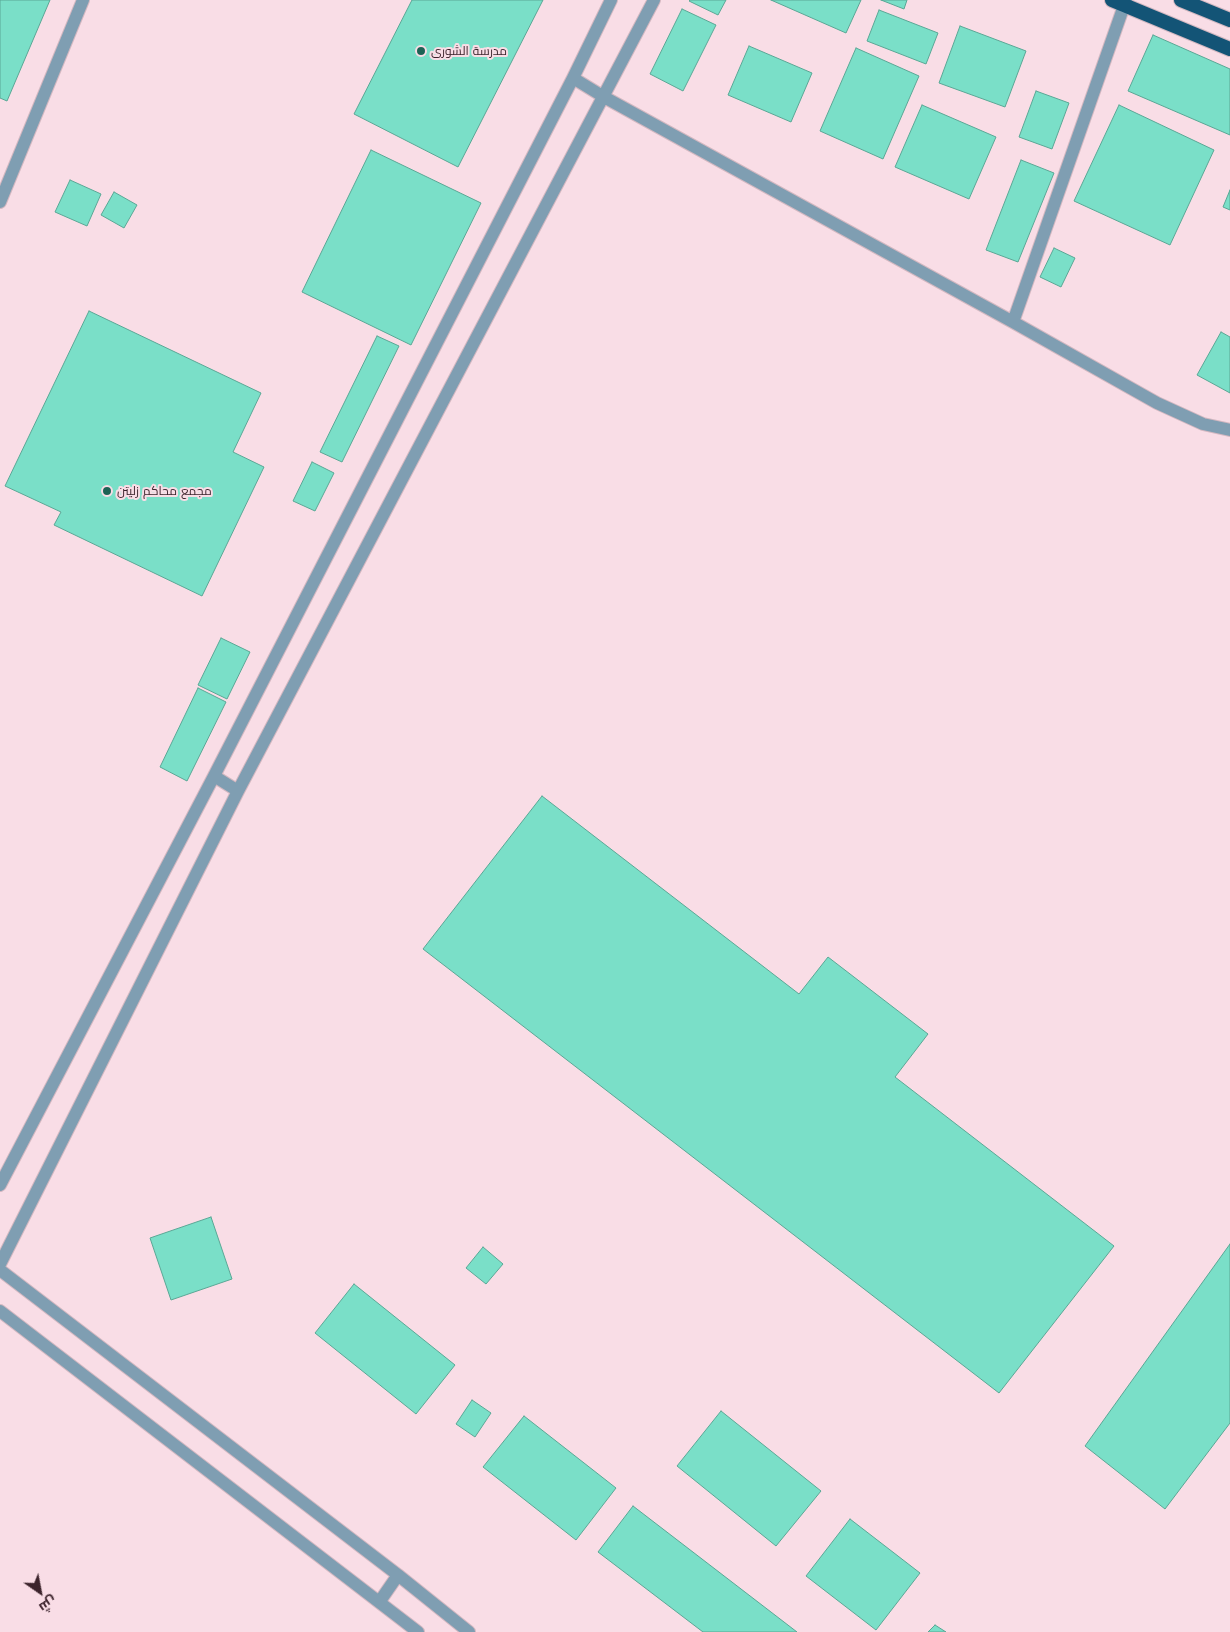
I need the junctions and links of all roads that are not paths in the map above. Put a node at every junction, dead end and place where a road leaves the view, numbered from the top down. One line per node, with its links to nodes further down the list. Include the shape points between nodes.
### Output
1 (83, 0): 10 (street)
2 (611, 0): 8 (street)
3 (654, 0): 9 (street)
4 (1181, 0): 6 (highway)
5 (1121, 2): 7 (highway); 11 (street)
6 (1230, 20)
7 (1230, 49)
8 (573, 78): 9 (street); 13 (street)
9 (604, 97): 11 (street); 14 (street)
10 (1, 196)
11 (1013, 322): 12 (street, via 1157,404 1203,424)
12 (1230, 430)
13 (214, 776): 14 (street); 15 (street)
14 (238, 791): 16 (street)
15 (0, 1186)
16 (0, 1264)
17 (0, 1270): 19 (street)
18 (0, 1311): 20 (street)
19 (398, 1575): 20 (street); 22 (street)
20 (380, 1601): 21 (street)
21 (418, 1632)
22 (469, 1632)

